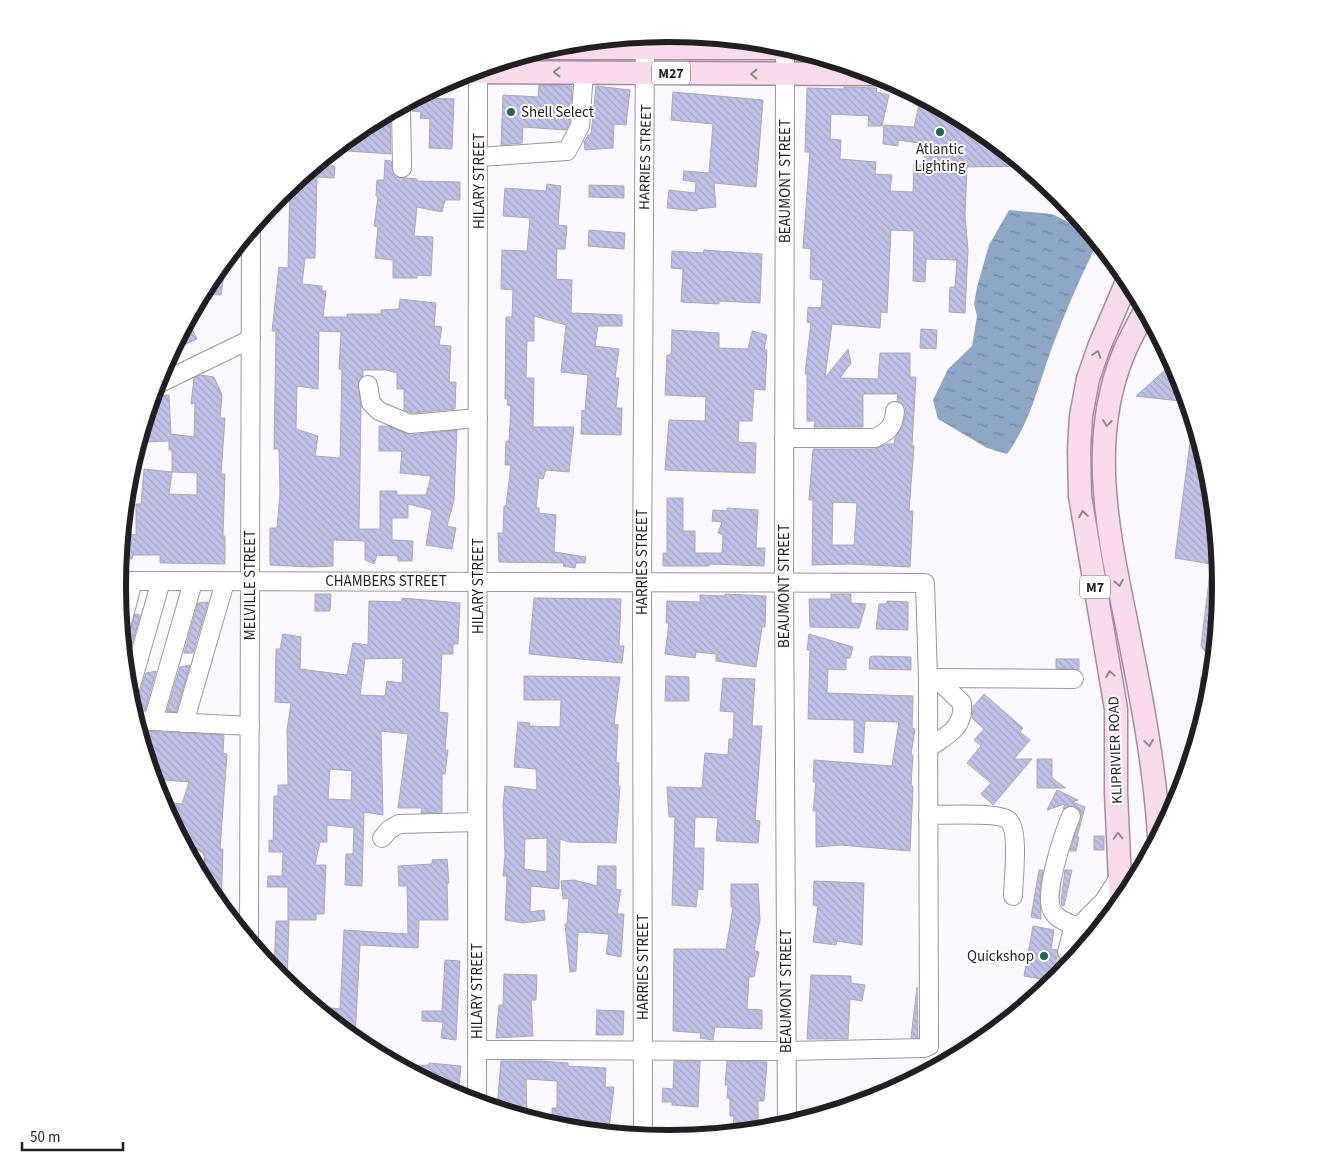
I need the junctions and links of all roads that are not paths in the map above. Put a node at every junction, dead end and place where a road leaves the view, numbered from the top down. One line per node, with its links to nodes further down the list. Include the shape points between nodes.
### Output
1 (645, 43): 7 (street, HARRIES STREET)
2 (659, 43): 3 (main road, M27)
3 (717, 45)
4 (786, 56): 8 (street, BEAUMONT STREET)
5 (491, 72): 6 (main road, M27, one-way to 5)
6 (584, 72): 7 (main road, M27); 12 (street, via 580,126 567,151)
7 (646, 73): 8 (main road, M27, one-way to 7); 30 (street, HARRIES STREET)
8 (785, 74): 9 (main road, M27); 22 (street, BEAUMONT STREET)
9 (852, 74)
10 (475, 78): 12 (street, HILARY STREET)
11 (401, 113): 13 (street)
12 (479, 157): 21 (street, HILARY STREET)
13 (402, 168)
14 (251, 239): 17 (street, MELVILLE STREET)
15 (1124, 289): 44 (main road, KLIPRIVIER ROAD / M7, one-way to 15, via 1116,710 1080,496 1079,451 1088,379)
16 (1142, 318): 42 (main road, KLIPRIVIER ROAD / M7, one-way to 42, via 1122,356 1115,379 1103,448 1103,478 1111,541 1144,708)
17 (251, 339): 18 (street); 28 (street, MELVILLE STREET)
18 (166, 380)
19 (368, 385): 21 (street, via 371,403 379,411 410,424)
20 (895, 411): 22 (street, via 894,424 875,438)
21 (478, 418): 25 (street, HILARY STREET)
22 (784, 438): 29 (street, BEAUMONT STREET)
23 (126, 581): 24 (street, CHAMBERS STREET)
24 (161, 581): 26 (street, CHAMBERS STREET); 31 (street)
25 (478, 581): 28 (street, CHAMBERS STREET); 30 (street, CHAMBERS STREET); 41 (street, HILARY STREET)
26 (193, 582): 27 (street, CHAMBERS STREET); 35 (street)
27 (225, 582): 28 (street, CHAMBERS STREET); 36 (street)
28 (250, 582): 37 (street, MELVILLE STREET)
29 (784, 582): 30 (street, CHAMBERS STREET); 32 (street, CHAMBERS STREET, via 925,583); 52 (street, BEAUMONT STREET)
30 (642, 583): 51 (street, HARRIES STREET)
31 (133, 677)
32 (933, 678): 33 (street); 38 (street); 38 (street, via 962,703 964,715 959,724)
33 (1074, 679)
34 (142, 720): 35 (street)
35 (153, 721): 36 (street)
36 (184, 723): 37 (street)
37 (250, 726): 48 (street, MELVILLE STREET)
38 (928, 748): 39 (street)
39 (928, 815): 46 (street, via 980,815 1008,820 1012,824 1015,841); 52 (street, via 929,1046)
40 (1071, 816): 47 (street, via 1062,839 1049,898 1057,918)
41 (477, 822): 43 (street, via 399,824); 50 (street, HILARY STREET)
42 (1158, 822)
43 (382, 838)
44 (1120, 876): 45 (main road, KLIPRIVIER ROAD / M7); 47 (street, via 1104,901)
45 (1120, 889)
46 (1012, 896)
47 (1077, 927): 49 (street)
48 (249, 931)
49 (1067, 952)
50 (478, 1050): 51 (street); 53 (street, HILARY STREET)
51 (642, 1051): 52 (street); 55 (street, HARRIES STREET)
52 (786, 1051): 54 (street, BEAUMONT STREET)
53 (477, 1094)
54 (788, 1116)
55 (644, 1129)

